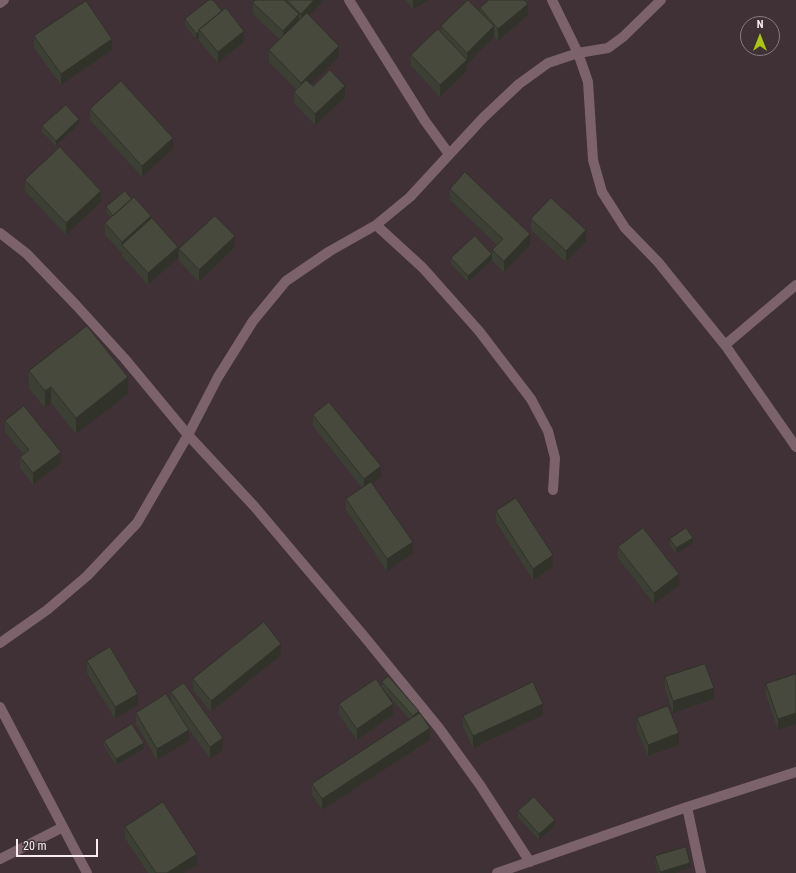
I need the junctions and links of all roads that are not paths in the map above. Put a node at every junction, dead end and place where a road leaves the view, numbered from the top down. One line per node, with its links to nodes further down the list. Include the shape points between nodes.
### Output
1 (4, 0): 5 (street)
2 (349, 0): 7 (street, via 425,121)
3 (552, 0): 6 (street)
4 (661, 0): 6 (street, via 608,48)
5 (0, 3)
6 (578, 53): 7 (street, via 548,63 520,84); 11 (street, via 588,82 593,160 602,192 625,228 658,262)
7 (449, 154): 8 (street, via 410,197)
8 (376, 225): 12 (street, via 330,251 286,281 253,321 218,377); 14 (street, via 424,268 479,331 531,398 548,431 555,458)
9 (0, 233): 12 (street, via 27,254 76,305)
10 (796, 285): 11 (street)
11 (725, 345): 13 (street)
12 (188, 435): 15 (street, via 137,523 87,576 47,610); 21 (street, via 254,506 439,728)
13 (796, 447)
14 (553, 490)
15 (0, 643)
16 (0, 707): 19 (street)
17 (796, 772): 18 (street)
18 (687, 807): 21 (street); 24 (street)
19 (63, 827): 20 (street); 23 (street)
20 (0, 859)
21 (530, 862): 22 (street)
22 (504, 872)
23 (87, 873)
24 (701, 873)

